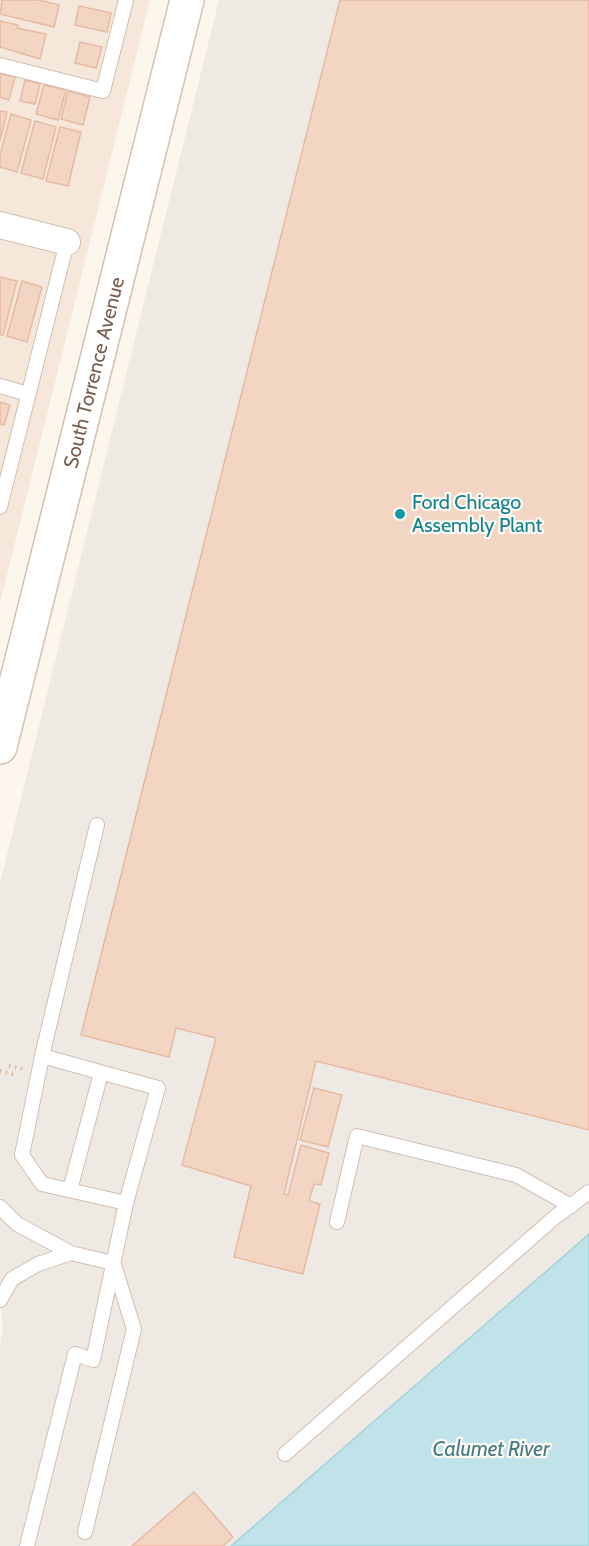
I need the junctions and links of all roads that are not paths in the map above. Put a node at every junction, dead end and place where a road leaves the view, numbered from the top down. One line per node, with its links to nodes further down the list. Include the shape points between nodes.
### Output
1 (126, 0): 3 (lane, via 103,91)
2 (187, 0): 9 (main road, South Torrence Avenue)
3 (0, 65)
4 (0, 225): 5 (street)
5 (67, 242): 7 (lane)
6 (0, 386): 7 (lane)
7 (28, 394): 8 (lane)
8 (0, 507)
9 (35, 608): 10 (main road); 11 (main road, South Torrence Avenue)
10 (0, 665)
11 (0, 747)
12 (97, 825): 13 (lane)
13 (42, 1056): 14 (lane); 15 (lane, via 22,1155 42,1184)
14 (101, 1073): 15 (lane); 17 (lane, via 158,1088)
15 (70, 1190): 17 (lane)
16 (589, 1192): 18 (lane)
17 (126, 1203): 22 (lane)
18 (571, 1206): 20 (lane, via 516,1175 357,1136); 24 (lane)
19 (0, 1207): 21 (lane, via 17,1224)
20 (337, 1222)
21 (71, 1253): 22 (lane); 23 (lane, via 38,1264 12,1279)
22 (113, 1263): 25 (lane, via 134,1329); 26 (lane, via 93,1360 75,1354)
23 (0, 1300)
24 (285, 1454)
25 (85, 1532)
26 (27, 1546)

